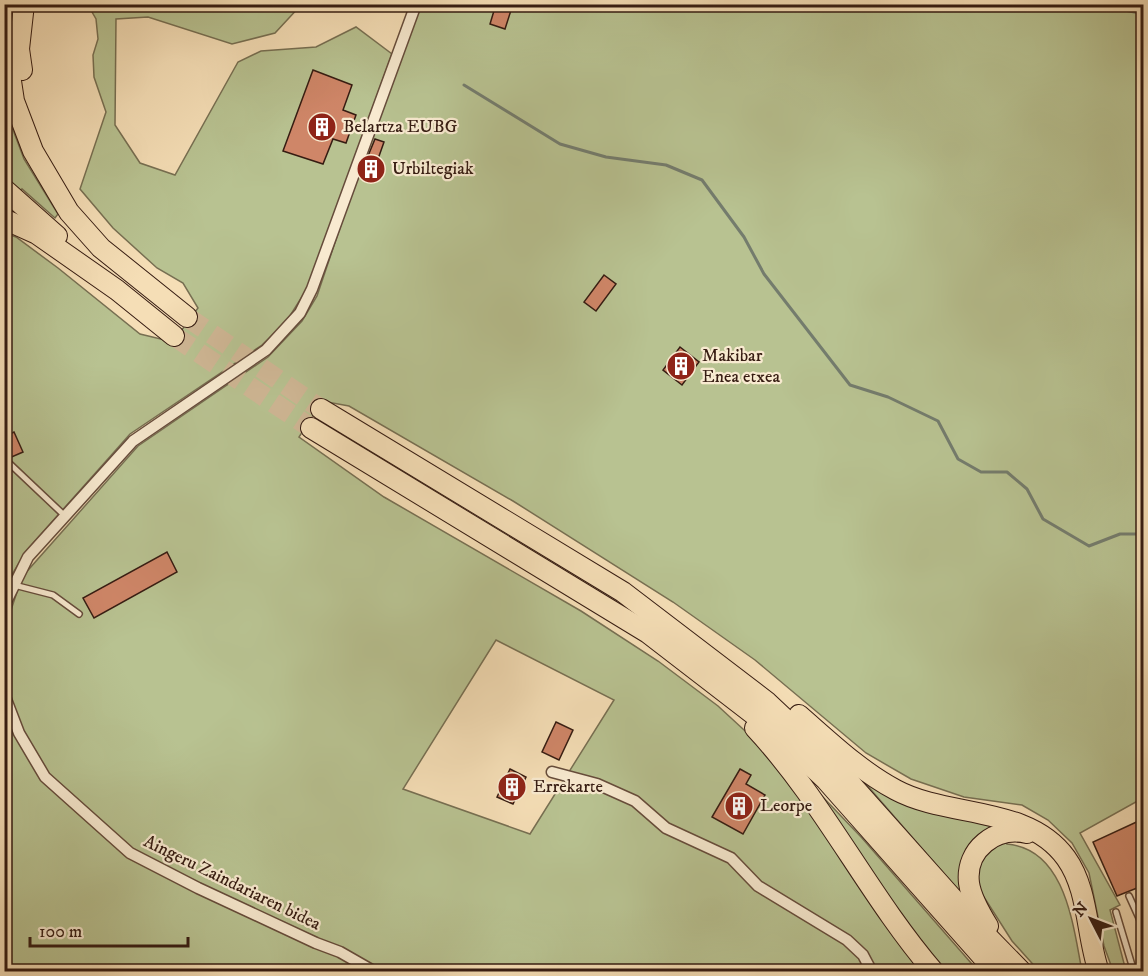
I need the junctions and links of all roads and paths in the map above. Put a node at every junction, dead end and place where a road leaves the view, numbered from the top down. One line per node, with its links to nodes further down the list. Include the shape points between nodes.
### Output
1 (24, 4): 4 (highway, via 19,50 26,100)
2 (416, 4): 13 (street, via 300,313 253,360 133,441)
3 (4, 35): 4 (highway, via 14,101)
4 (50, 183): 8 (highway, via 101,248)
5 (4, 189): 7 (highway)
6 (4, 219): 7 (highway, via 37,234)
7 (117, 290): 9 (highway)
8 (187, 317)
9 (174, 336)
10 (321, 409): 17 (highway)
11 (311, 428): 18 (highway, via 648,633)
12 (10, 464): 13 (lane)
13 (65, 516): 14 (street, via 28,557)
14 (13, 584): 15 (street); 16 (lane, via 53,595)
15 (4, 606)
16 (79, 614)
17 (654, 614): 21 (highway, via 713,647 851,759 897,790 934,804 1011,821); 25 (highway, via 767,702 833,764)
18 (719, 688): 25 (highway, via 770,727 826,780); 28 (highway, via 779,754 896,925)
19 (4, 694): 26 (street, Aingeru Zaindariaren bidea, via 19,733 45,777 130,853)
20 (552, 772): 27 (street, via 597,784 635,801 666,828 731,858 758,886 847,940 863,955)
21 (1038, 835): 25 (highway, via 1013,831 994,836 976,850 971,860 972,896); 30 (highway, via 1058,850 1071,868)
22 (1129, 896): 24 (lane)
23 (1116, 912): 31 (lane)
24 (1143, 929)
25 (1000, 963): 29 (highway)
26 (375, 972)
27 (872, 972)
28 (934, 972)
29 (1022, 972)
30 (1098, 972)
31 (1134, 972)

